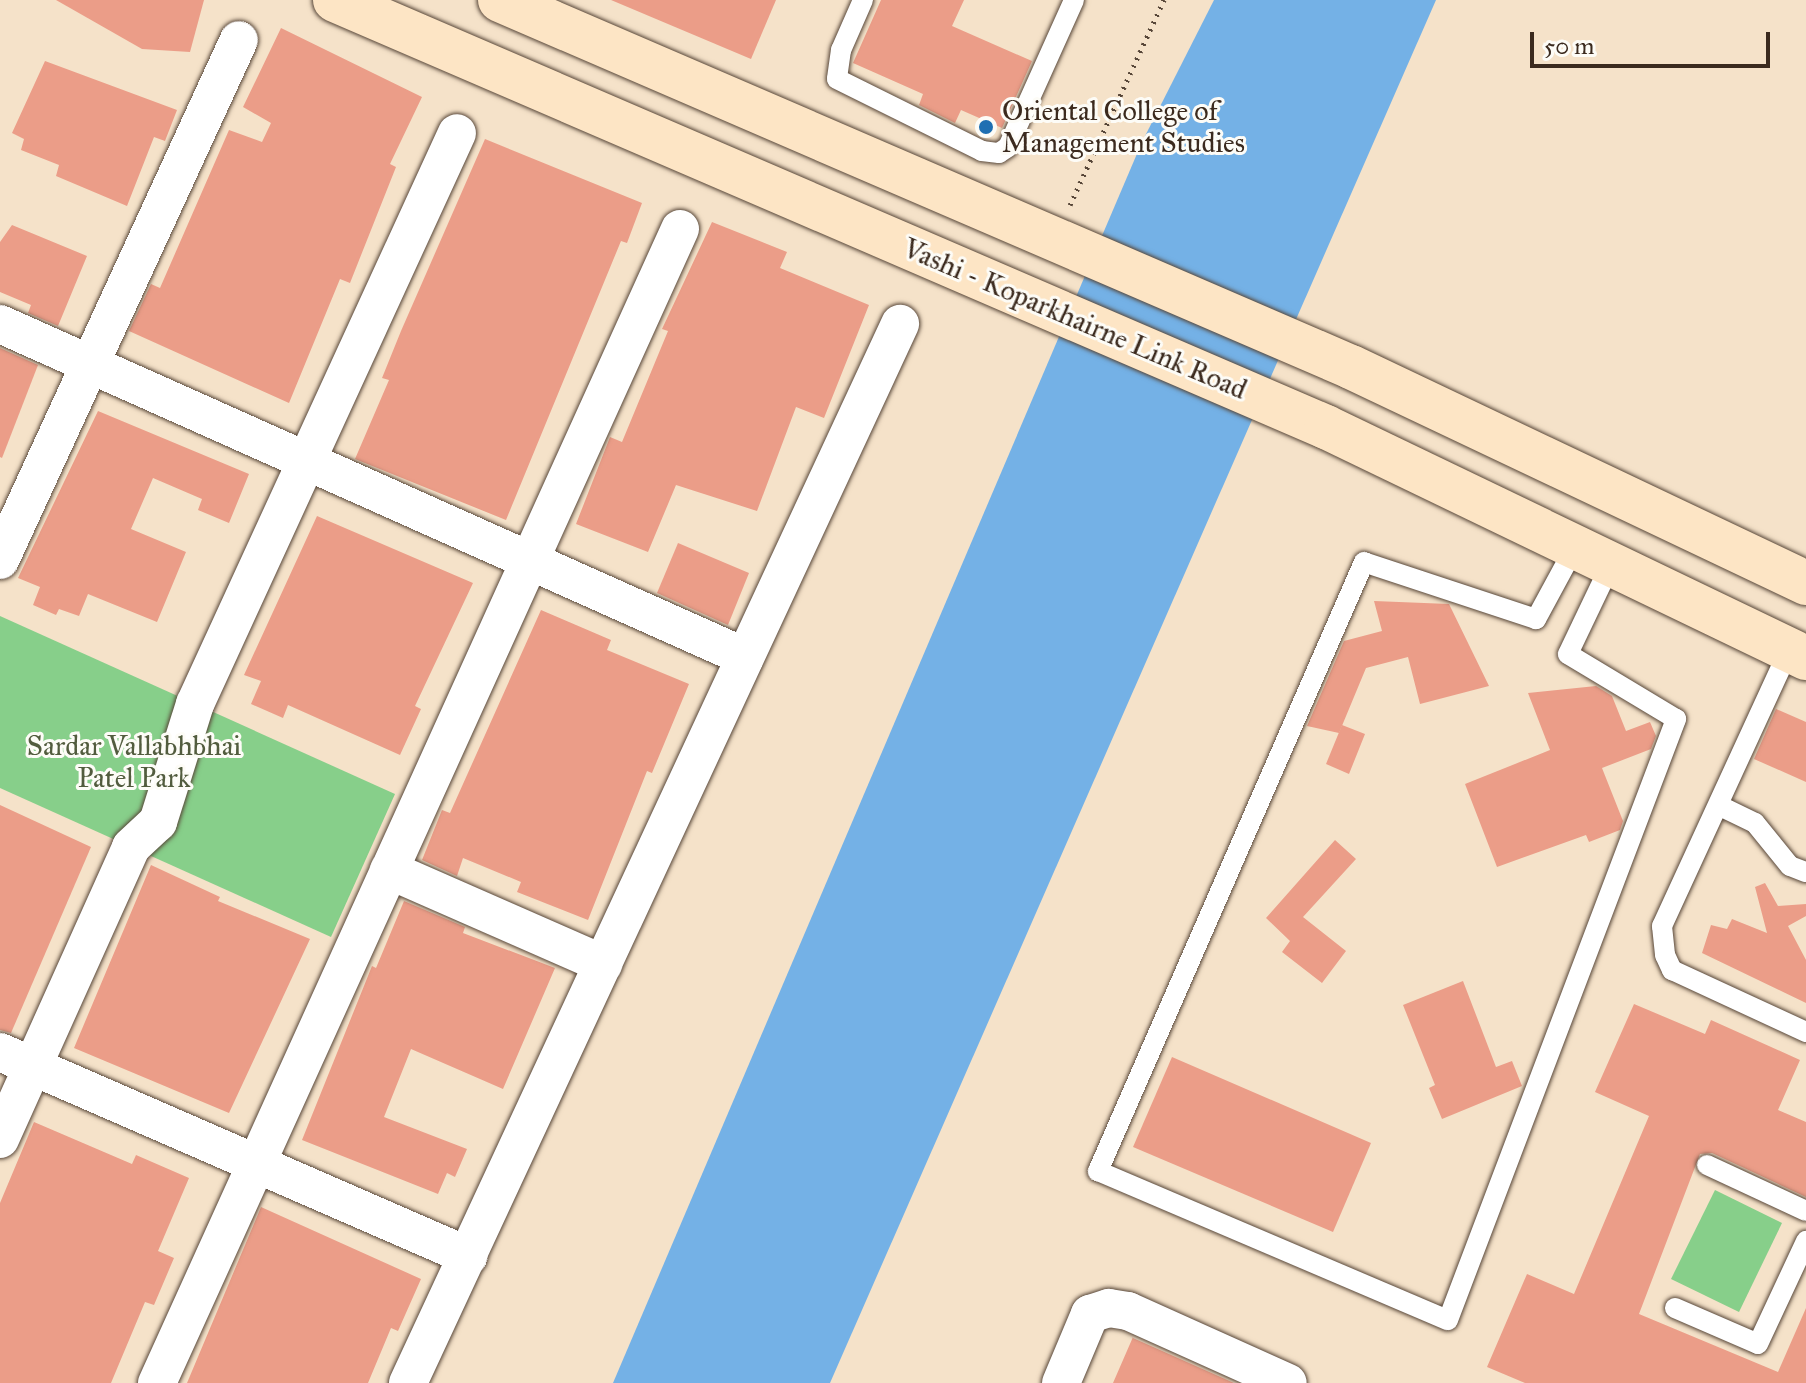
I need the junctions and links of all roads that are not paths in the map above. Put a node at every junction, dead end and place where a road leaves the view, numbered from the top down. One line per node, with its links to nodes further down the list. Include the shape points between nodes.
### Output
1 (335, 0): 12 (main road, Vashi - Koparkhairne Link Road, via 1288,411)
2 (500, 0): 15 (main road, via 1314,352)
3 (863, 0): 4 (lane, via 841,50 837,79 982,151 999,153 1008,147)
4 (1074, 0)
5 (239, 40): 10 (street)
6 (457, 133): 11 (street)
7 (680, 229): 14 (street)
8 (0, 324): 10 (street)
9 (900, 324): 17 (street)
10 (90, 364): 11 (street); 13 (street)
11 (307, 461): 14 (street); 23 (street, via 195,704 158,822 131,847)
12 (1593, 556): 12 (lane, via 1568,654 1676,719 1448,1320 1098,1171 1364,562 1536,619); 16 (main road, Vashi - Koparkhairne Link Road)
13 (0, 560)
14 (529, 561): 17 (street); 19 (street)
15 (1806, 583)
16 (1797, 654): 18 (lane)
17 (745, 657): 21 (street)
18 (1720, 806): 20 (lane, via 1755,823 1790,866); 22 (lane, via 1662,926 1665,955 1672,970)
19 (389, 870): 21 (street); 25 (street)
20 (1806, 872)
21 (603, 964): 29 (street)
22 (1806, 1032)
23 (16, 1059): 24 (street); 25 (street)
24 (0, 1139)
25 (256, 1164): 29 (street); 31 (street)
26 (1707, 1165): 27 (lane)
27 (1806, 1211)
28 (1806, 1241): 30 (lane, via 1758,1344)
29 (468, 1256): 32 (street)
30 (1675, 1308)
31 (157, 1383)
32 (408, 1383)
33 (1061, 1383): 34 (street, via 1090,1314 1109,1308 1128,1311)
34 (1288, 1383)

